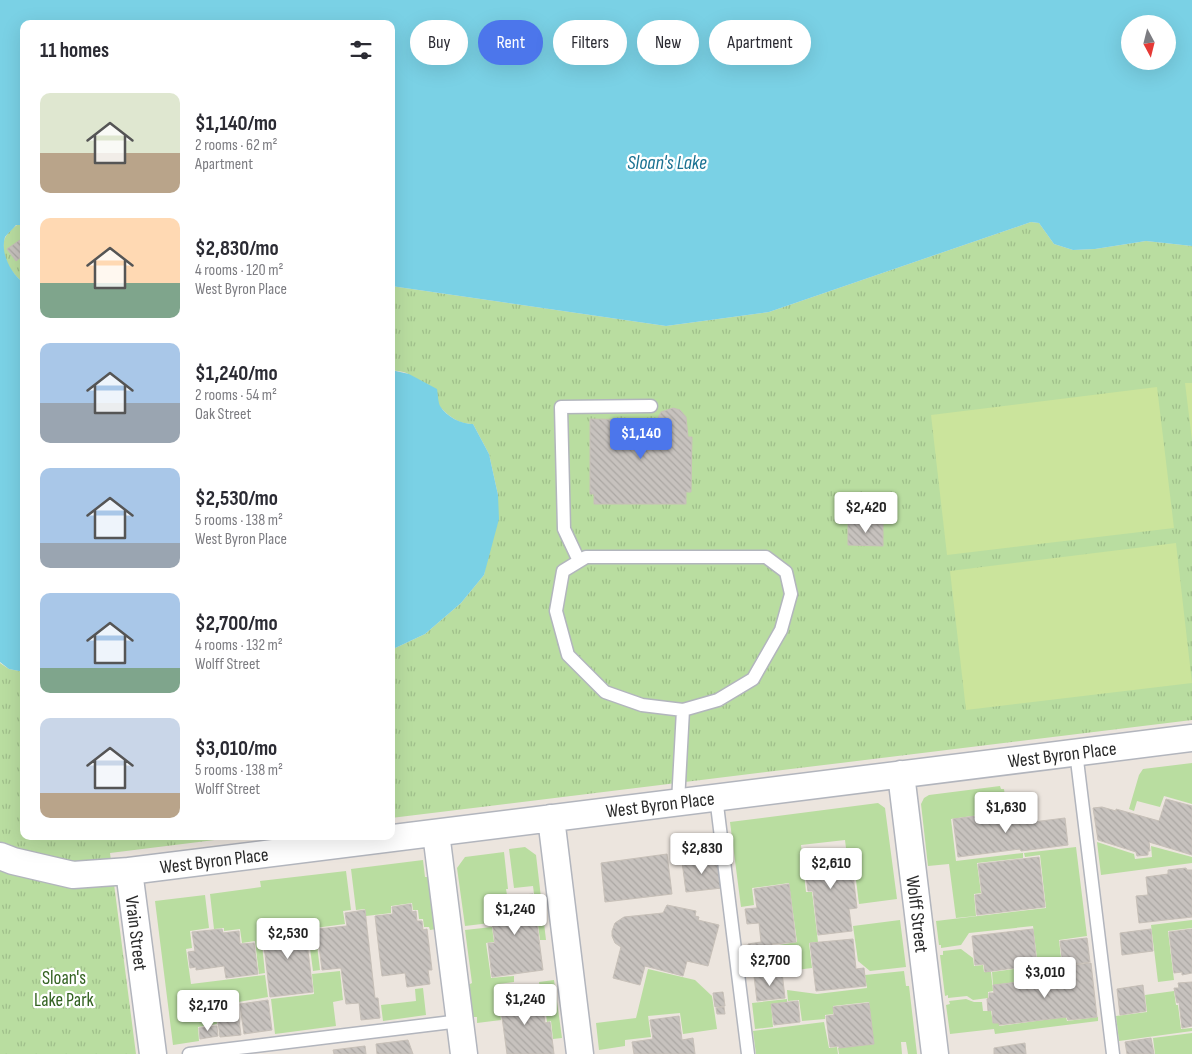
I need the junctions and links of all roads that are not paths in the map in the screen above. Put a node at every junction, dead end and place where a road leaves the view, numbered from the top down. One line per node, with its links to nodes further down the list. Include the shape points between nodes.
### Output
1 (651, 406): 2 (lane, via 562,407 564,529)
2 (579, 561): 3 (lane, via 564,571 556,611 568,655 605,692 642,705); 3 (lane, via 586,557 766,557 786,572 791,594 781,630 753,679 718,700)
3 (683, 710): 8 (lane)
4 (1192, 738): 5 (street, West Byron Place)
5 (1076, 752): 6 (street, West Byron Place); 22 (lane)
6 (901, 774): 7 (street, West Byron Place); 21 (street, Wolff Street)
7 (716, 797): 8 (street, West Byron Place); 20 (lane)
8 (678, 802): 9 (street, West Byron Place)
9 (551, 818): 10 (street, West Byron Place); 19 (street)
10 (436, 832): 11 (street, West Byron Place); 15 (street)
11 (395, 837)
12 (373, 840): 14 (street, West Byron Place)
13 (0, 856): 14 (street, West Byron Place, via 73,875)
14 (129, 871): 16 (street, Vrain Street)
15 (460, 1021): 17 (lane); 18 (street)
16 (153, 1054)
17 (189, 1054)
18 (464, 1054)
19 (580, 1054)
20 (748, 1054)
21 (935, 1054)
22 (1113, 1054)

